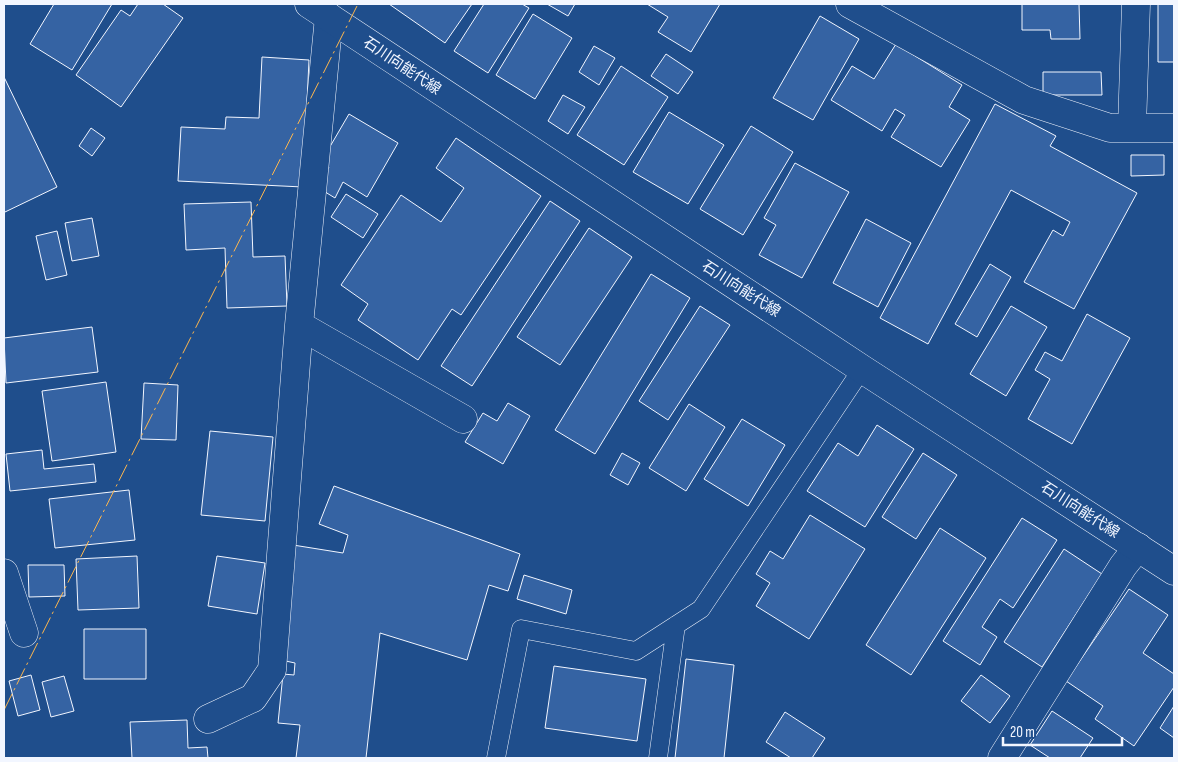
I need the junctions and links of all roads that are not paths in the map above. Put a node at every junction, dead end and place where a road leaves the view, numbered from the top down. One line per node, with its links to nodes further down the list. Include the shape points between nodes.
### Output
1 (850, 4): 4 (street, via 1024,100 1110,128)
2 (1136, 4): 4 (street)
3 (319, 10): 6 (street); 7 (street, 石川向能代線)
4 (1132, 127): 5 (street)
5 (1174, 128)
6 (299, 325): 8 (street); 14 (street, via 272,670 253,698)
7 (862, 369): 9 (street, 石川向能代線); 12 (lane, via 701,609)
8 (464, 419)
9 (1138, 547): 10 (street, 石川向能代線); 17 (street)
10 (1174, 571)
11 (4, 573): 13 (street)
12 (676, 625): 15 (lane, via 636,651 521,629); 16 (lane)
13 (24, 633)
14 (208, 719)
15 (496, 758)
16 (658, 758)
17 (1002, 758)

